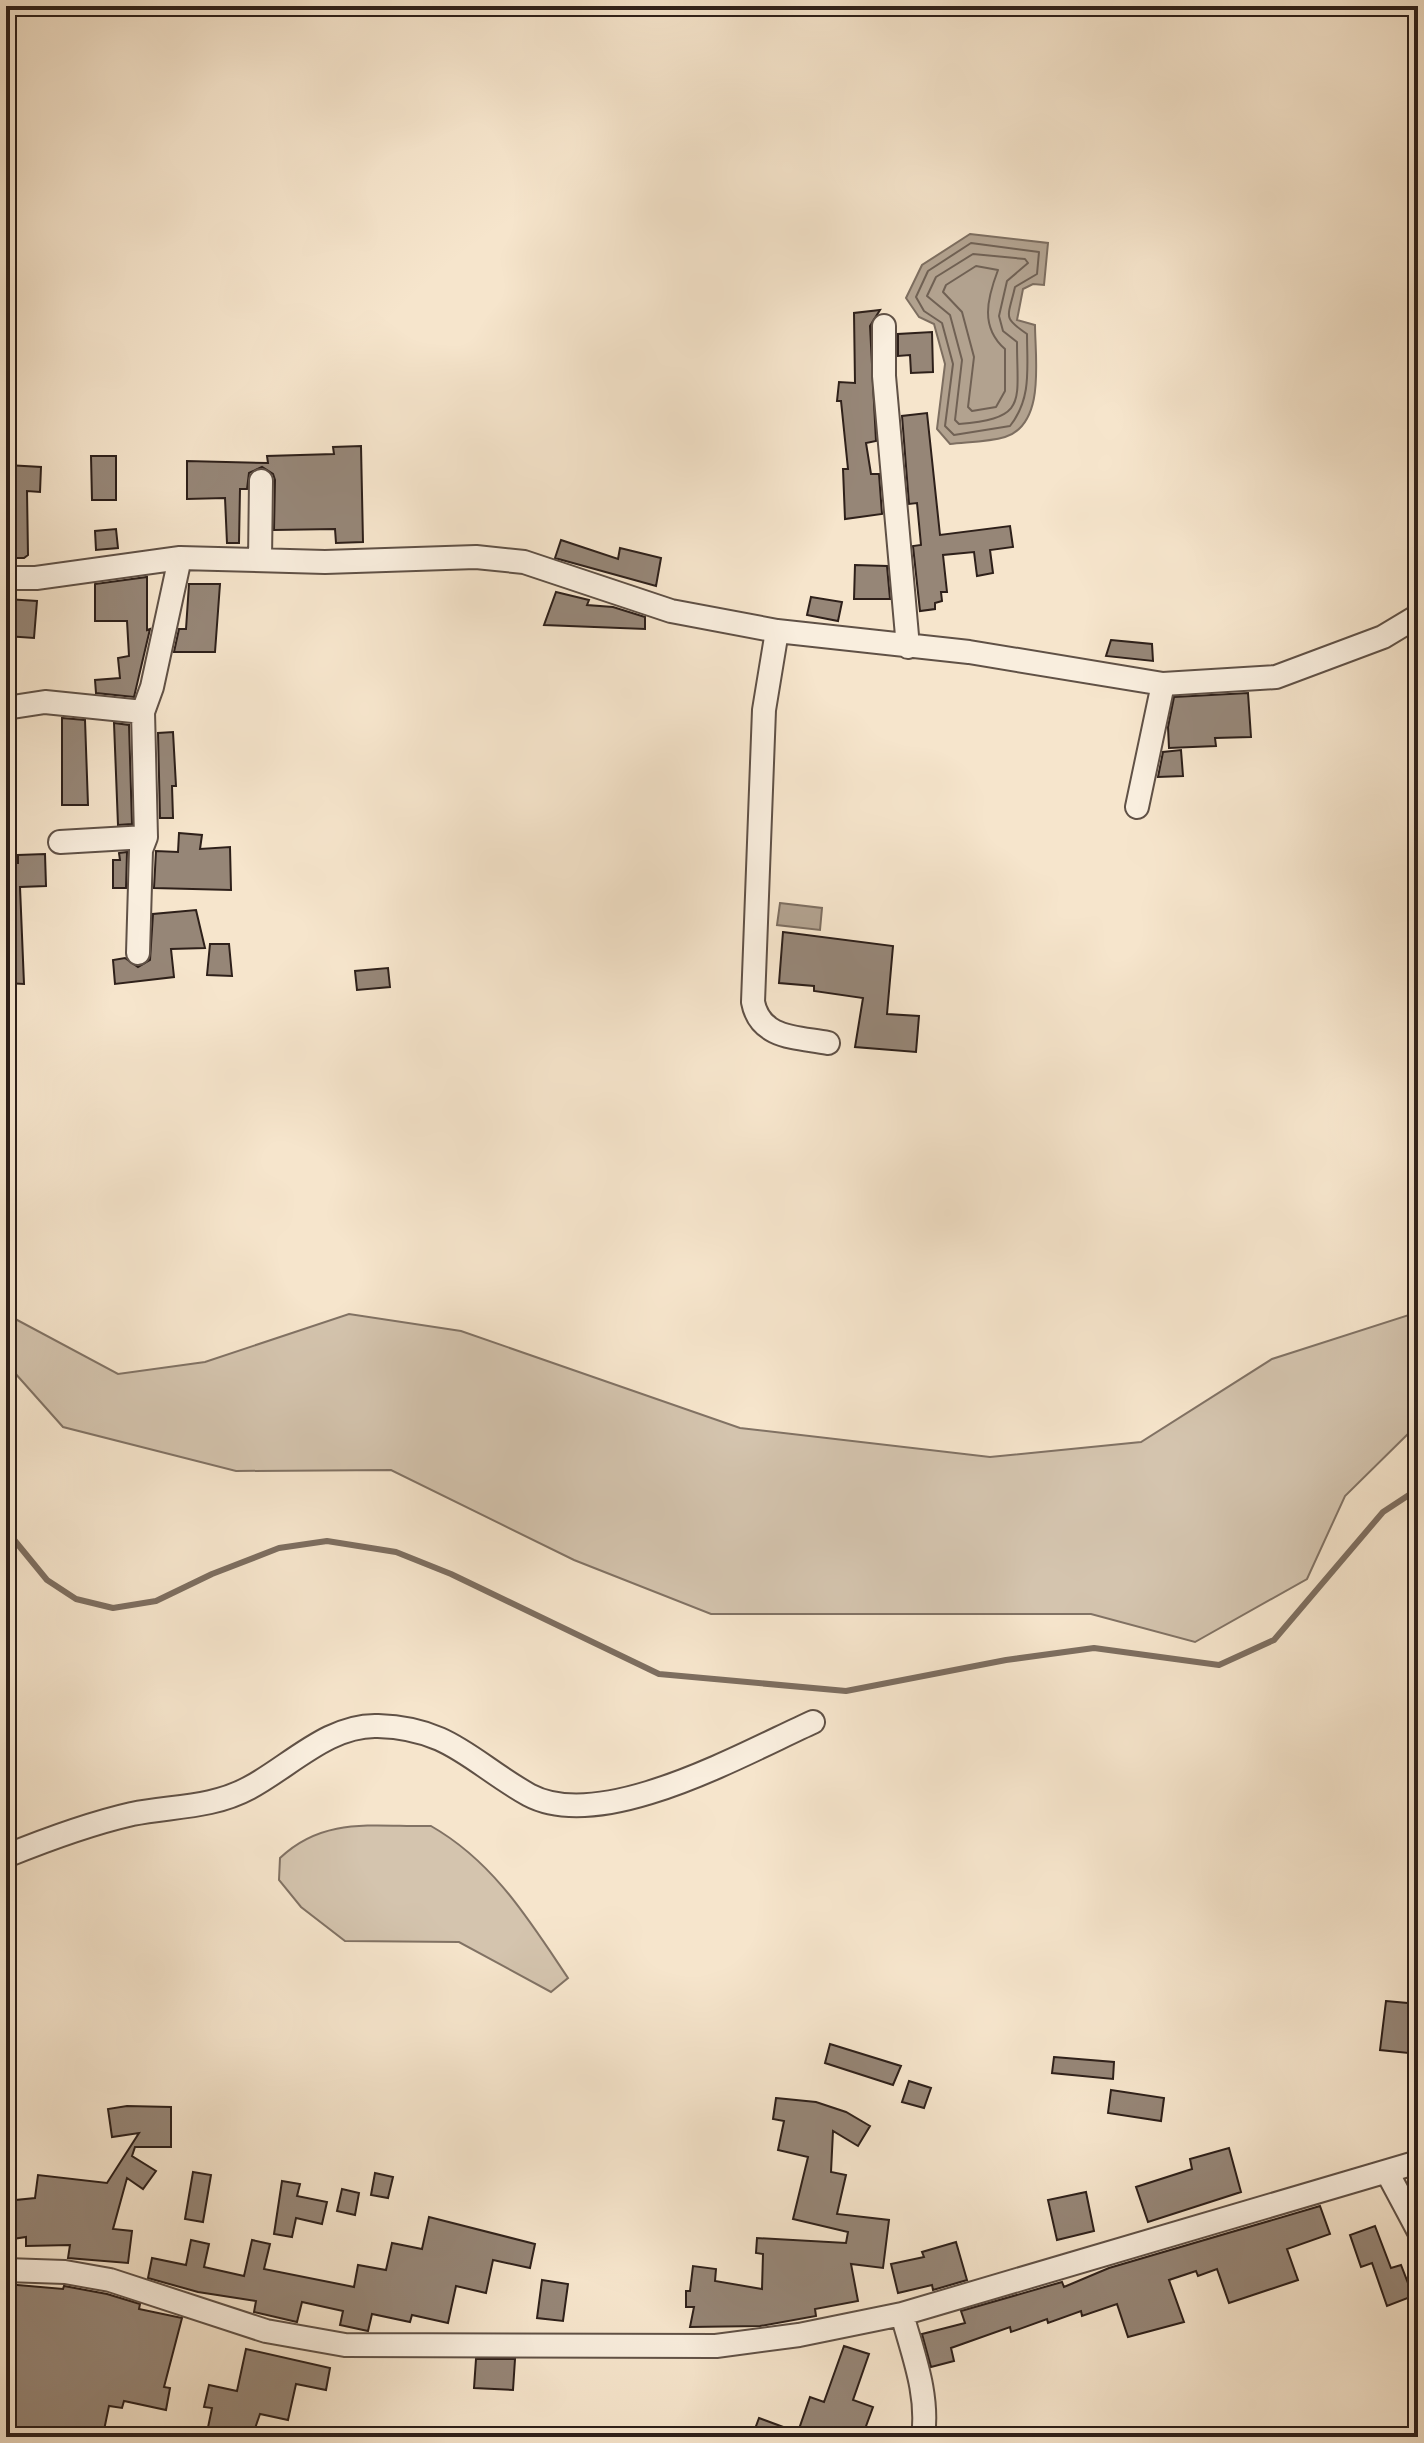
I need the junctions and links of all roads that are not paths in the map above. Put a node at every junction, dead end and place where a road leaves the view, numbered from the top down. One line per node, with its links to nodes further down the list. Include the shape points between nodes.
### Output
1 (884, 326): 8 (street)
2 (261, 481): 4 (street)
3 (180, 558): 4 (street); 5 (street); 11 (street)
4 (260, 560): 7 (street, via 476,557 524,562 671,611)
5 (6, 578)
6 (1418, 616): 9 (street, via 1383,637 1276,677)
7 (777, 631): 8 (street); 16 (street, via 764,710 753,1002 757,1017 774,1033)
8 (908, 647): 9 (street)
9 (1163, 684): 12 (street)
10 (6, 708): 11 (street, via 45,702)
11 (143, 712): 13 (street)
12 (1137, 807)
13 (146, 837): 14 (street); 15 (street, via 141,850)
14 (60, 842)
15 (138, 953)
16 (828, 1043)
17 (813, 1722): 18 (street, via 692,1776 583,1805 556,1805 529,1795 441,1738 374,1725 339,1733 249,1788 214,1802 81,1826)
18 (6, 1856)
19 (1418, 2162): 20 (street)
20 (1387, 2172): 21 (street); 23 (street)
21 (1418, 2230)
22 (6, 2270): 23 (street, via 51,2270 110,2280 266,2331 345,2345 716,2346)
23 (902, 2314): 24 (street, via 925,2401)
24 (923, 2437)

